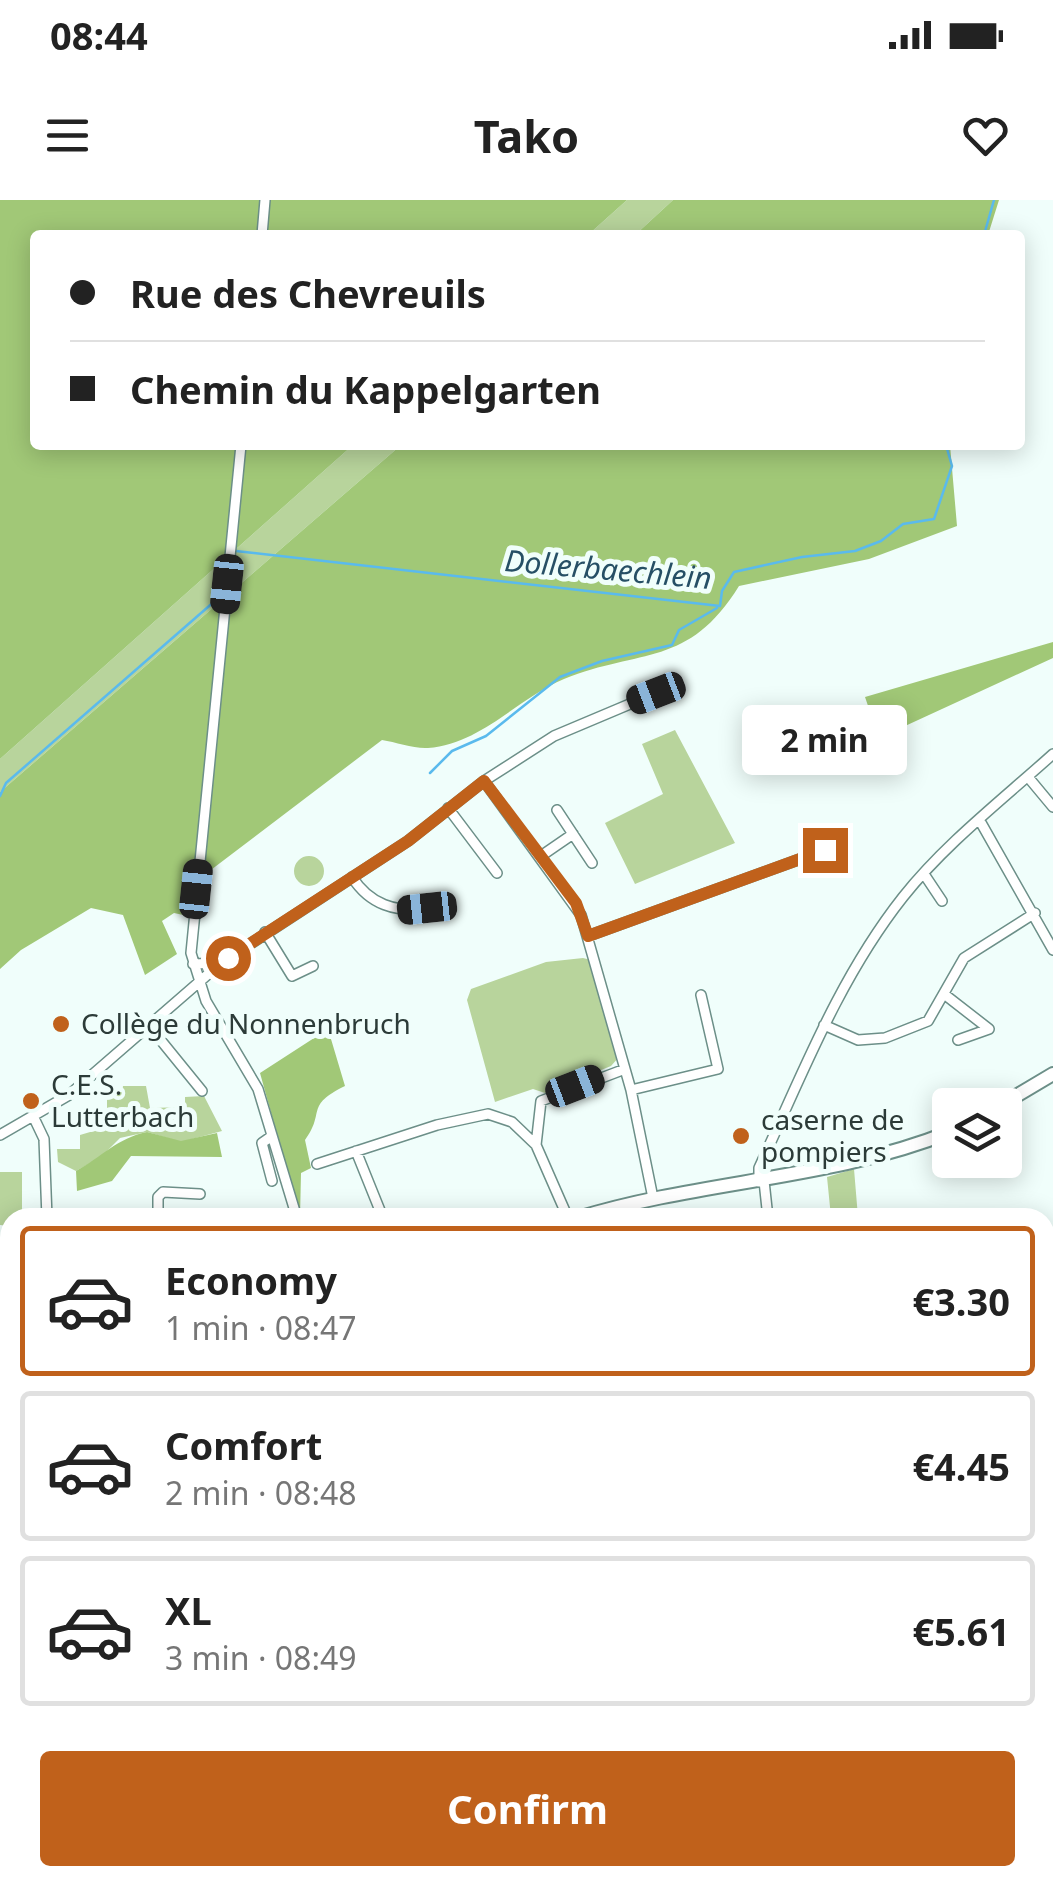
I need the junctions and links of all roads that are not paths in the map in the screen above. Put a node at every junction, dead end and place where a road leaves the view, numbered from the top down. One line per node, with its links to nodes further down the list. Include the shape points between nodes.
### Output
1 (266, 200): 2 (street)
2 (263, 230)
3 (240, 450): 26 (street)
4 (656, 693): 7 (street, via 554,736)
5 (1053, 754): 6 (street)
6 (1028, 777): 8 (street); 11 (street)
7 (484, 781): 9 (street); 14 (street)
8 (1053, 807)
9 (448, 808): 16 (street); 18 (street)
10 (557, 810): 12 (street)
11 (980, 820): 17 (street); 21 (street)
12 (573, 834): 14 (street); 15 (street)
13 (825, 850): 23 (street)
14 (542, 856): 23 (street, via 576,903)
15 (592, 863)
16 (497, 873)
17 (924, 874): 19 (street); 32 (street, via 876,934)
18 (352, 877): 20 (street, via 368,897 390,908); 22 (street)
19 (942, 901)
20 (427, 908)
21 (1036, 913): 24 (street); 29 (street, via 976,947)
22 (265, 932): 25 (street); 27 (street, via 292,976)
23 (588, 936): 36 (street)
24 (1053, 950)
25 (220, 963): 26 (street); 28 (street)
26 (192, 964): 28 (street)
27 (314, 966)
28 (198, 986): 33 (street); 43 (street, via 252,1075)
29 (944, 994): 31 (street); 32 (street, via 928,1022 885,1038 858,1040)
30 (701, 996): 38 (street, via 718,1069)
31 (974, 1020): 34 (street); 34 (street, via 988,1028)
32 (824, 1025): 49 (street, via 759,1168)
33 (150, 1027): 39 (street); 41 (street)
34 (971, 1035): 35 (street)
35 (958, 1040)
36 (624, 1069): 38 (street); 45 (street, via 541,1101)
37 (1053, 1074): 40 (main road)
38 (632, 1090): 51 (street)
39 (202, 1091)
40 (1022, 1093)
41 (34, 1118): 42 (street); 52 (street, via 44,1139)
42 (0, 1135)
43 (272, 1136): 48 (street, via 262,1143); 54 (street)
44 (932, 1138): 49 (main road)
45 (536, 1145): 46 (street, via 512,1122 488,1114); 56 (street)
46 (356, 1151): 47 (street); 55 (street)
47 (317, 1164)
48 (272, 1181)
49 (762, 1182): 51 (main road); 58 (street)
50 (200, 1194): 53 (street, via 162,1192)
51 (653, 1198): 57 (main road)
52 (46, 1208)
53 (158, 1208)
54 (294, 1208)
55 (379, 1208)
56 (564, 1208)
57 (627, 1208)
58 (766, 1208)

